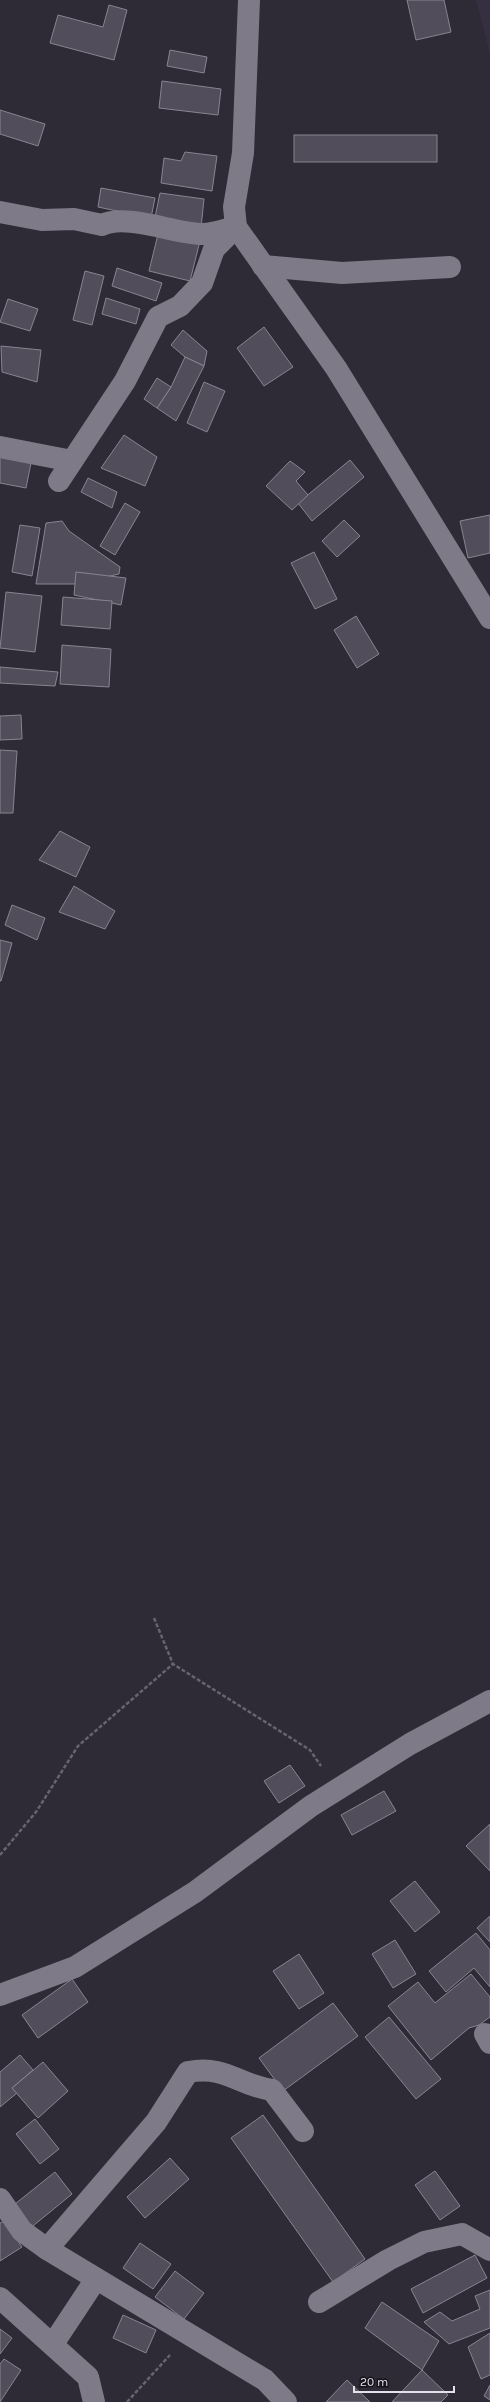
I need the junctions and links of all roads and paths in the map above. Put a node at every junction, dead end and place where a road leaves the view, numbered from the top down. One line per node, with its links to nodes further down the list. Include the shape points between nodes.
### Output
1 (249, 0): 3 (street, via 243,154 234,207)
2 (0, 212): 3 (street, via 42,220 74,219 102,225 108,222 146,224 203,234)
3 (236, 227): 4 (street); 7 (street, via 214,249 202,283 180,306 158,317 125,380)
4 (263, 266): 5 (street, via 342,273); 9 (street, via 336,368)
5 (450, 267)
6 (0, 447): 7 (street)
7 (72, 461): 8 (street)
8 (59, 481)
9 (490, 618)
10 (154, 1618): 11 (path)
11 (173, 1664): 13 (path, via 310,1750); 14 (path, via 78,1746 36,1812)
12 (490, 1701): 13 (street, via 410,1744)
13 (337, 1789): 15 (street, via 310,1806 196,1892 75,1967)
14 (0, 1855)
15 (0, 1995)
16 (303, 2130): 18 (street, via 272,2090 257,2088 227,2073 206,2068 188,2072 156,2122)
17 (0, 2199): 18 (street, via 22,2231)
18 (48, 2249): 20 (street)
19 (490, 2250): 22 (street, via 462,2234 424,2242 388,2260)
20 (96, 2279): 23 (street); 24 (street)
21 (0, 2298): 24 (street)
22 (319, 2302)
23 (188, 2333): 26 (path); 27 (street, via 265,2380)
24 (53, 2344): 25 (street, via 88,2377)
25 (94, 2402)
26 (127, 2402)
27 (286, 2402)

